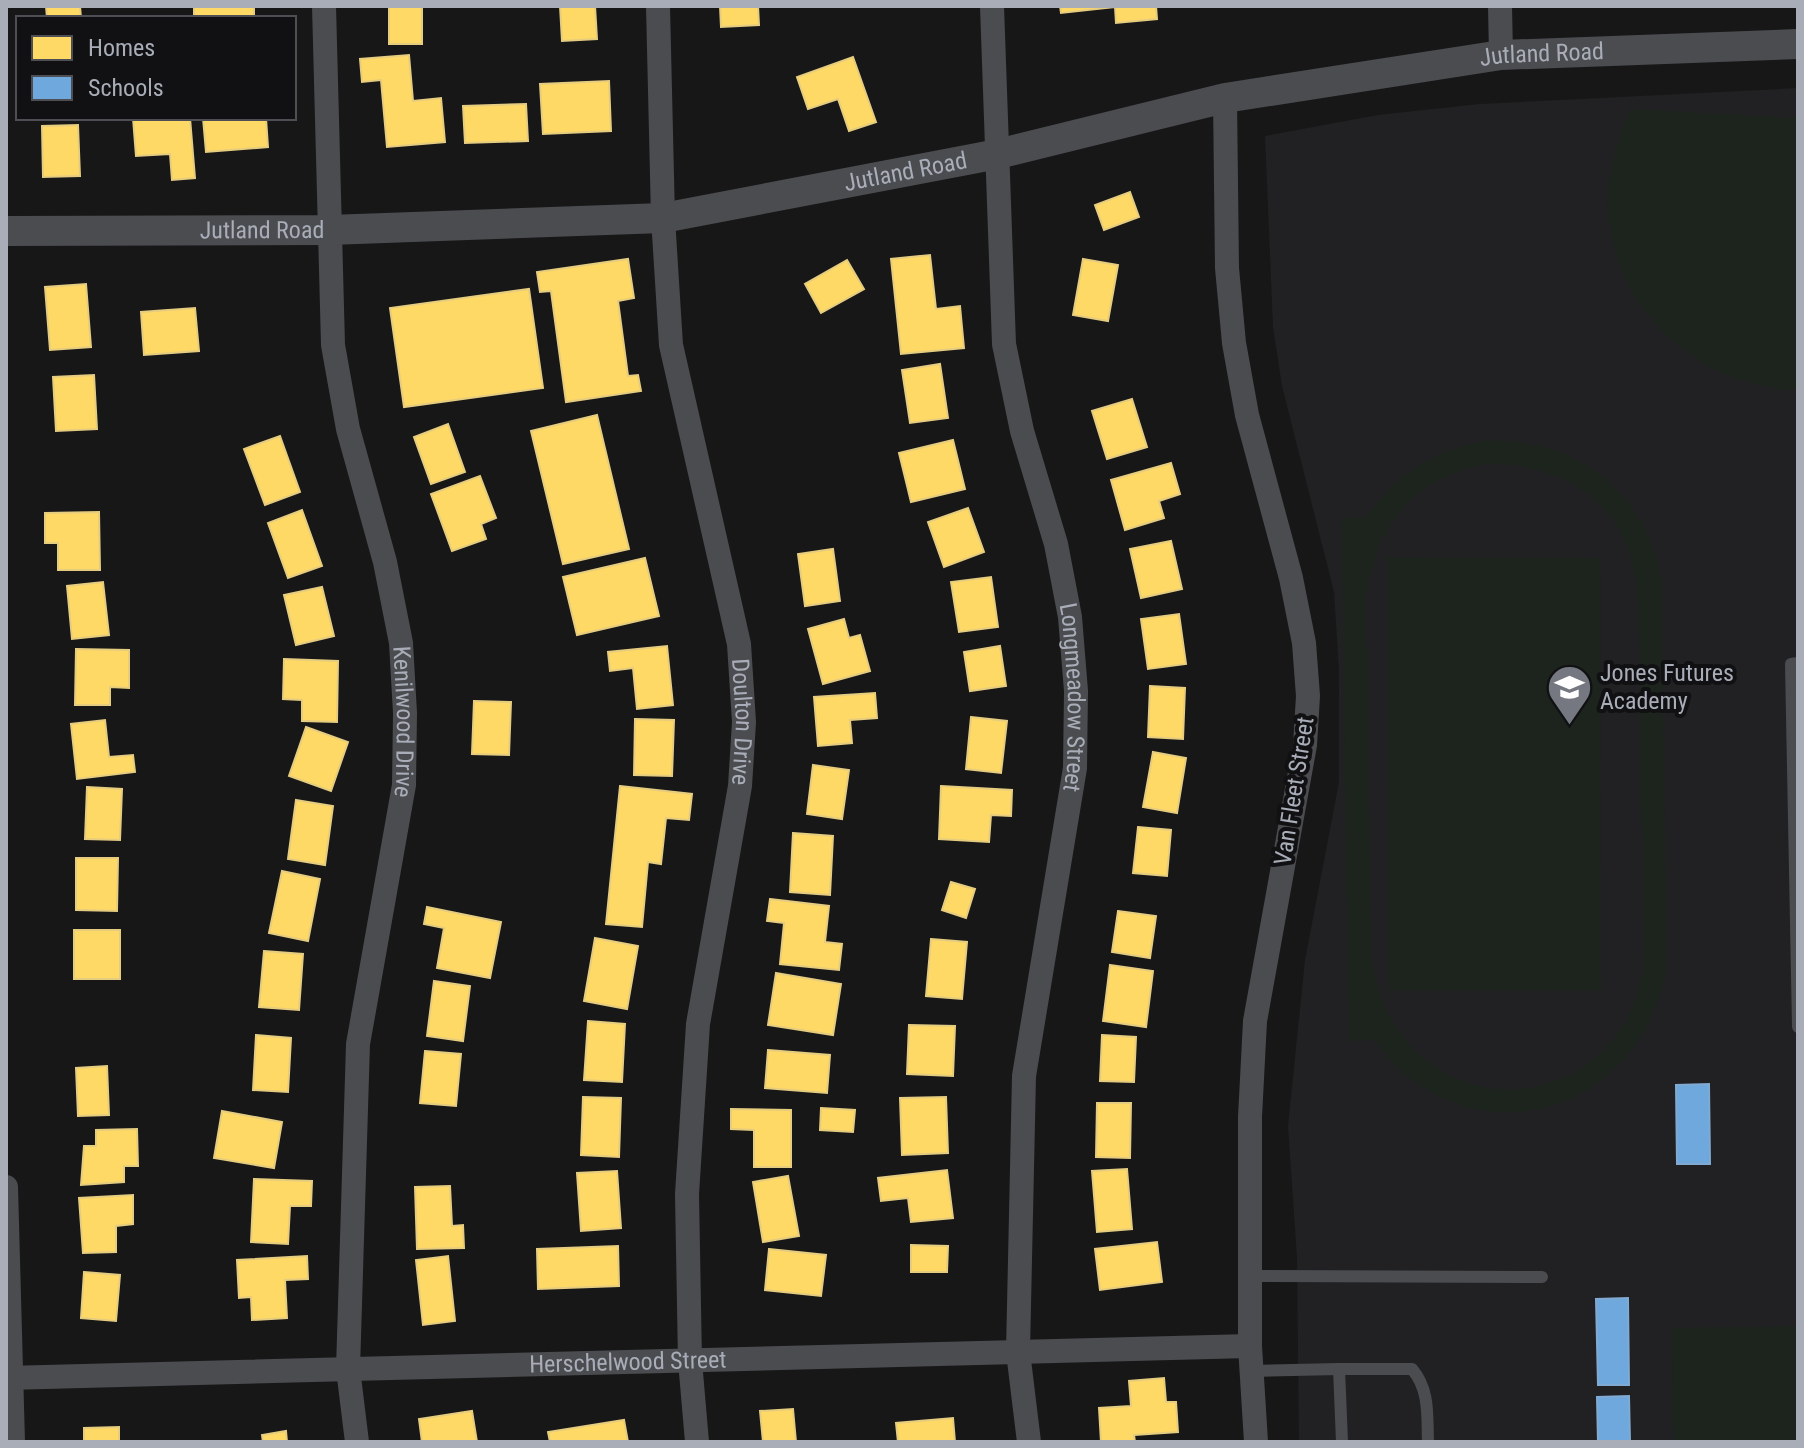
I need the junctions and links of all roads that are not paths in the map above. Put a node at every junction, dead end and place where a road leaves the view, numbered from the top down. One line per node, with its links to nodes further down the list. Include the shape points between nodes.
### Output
1 (324, 6): 10 (street, Kenilwood Drive)
2 (658, 6): 9 (street, Doulton Drive)
3 (992, 6): 8 (street, Longmeadow Street)
4 (1500, 6): 6 (street)
5 (1798, 44): 6 (street, Jutland Road)
6 (1501, 55): 7 (street, Jutland Road)
7 (1225, 98): 8 (street, Jutland Road); 15 (street, Van Fleet Street, via 1227,268 1234,343 1247,415 1291,578 1308,696 1305,745 1255,1021)
8 (998, 154): 9 (street, Jutland Road); 18 (street, Longmeadow Street, via 1004,344 1022,431 1056,544 1070,617 1076,691 1075,768 1024,1076)
9 (663, 218): 10 (street, Jutland Road); 19 (street, Doulton Drive, via 671,345 739,644 744,722 740,786 698,1024 687,1194)
10 (329, 230): 11 (street, Jutland Road); 20 (street, Kenilwood Drive, via 333,345 348,429 396,616 405,713 404,785 358,1044)
11 (6, 231)
12 (1798, 663): 13 (lane, via 1791,664)
13 (1798, 1027)
14 (6, 1187): 23 (street)
15 (1250, 1276): 16 (lane); 17 (street, Van Fleet Street)
16 (1542, 1277)
17 (1250, 1346): 18 (street, Herschelwood Street); 22 (street, Van Fleet Street)
18 (1018, 1352): 19 (street, Herschelwood Street); 27 (street, Longmeadow Street)
19 (690, 1361): 20 (street, Herschelwood Street); 26 (street, Doulton Drive)
20 (348, 1369): 23 (street, Herschelwood Street); 25 (street, Kenilwood Drive)
21 (1339, 1369): 22 (lane); 29 (lane); 30 (lane, via 1412,1369 1426,1399)
22 (1250, 1371): 28 (street, Van Fleet Street)
23 (8, 1378): 24 (street)
24 (13, 1442)
25 (357, 1442)
26 (697, 1442)
27 (1029, 1442)
28 (1256, 1442)
29 (1342, 1442)
30 (1428, 1442)

